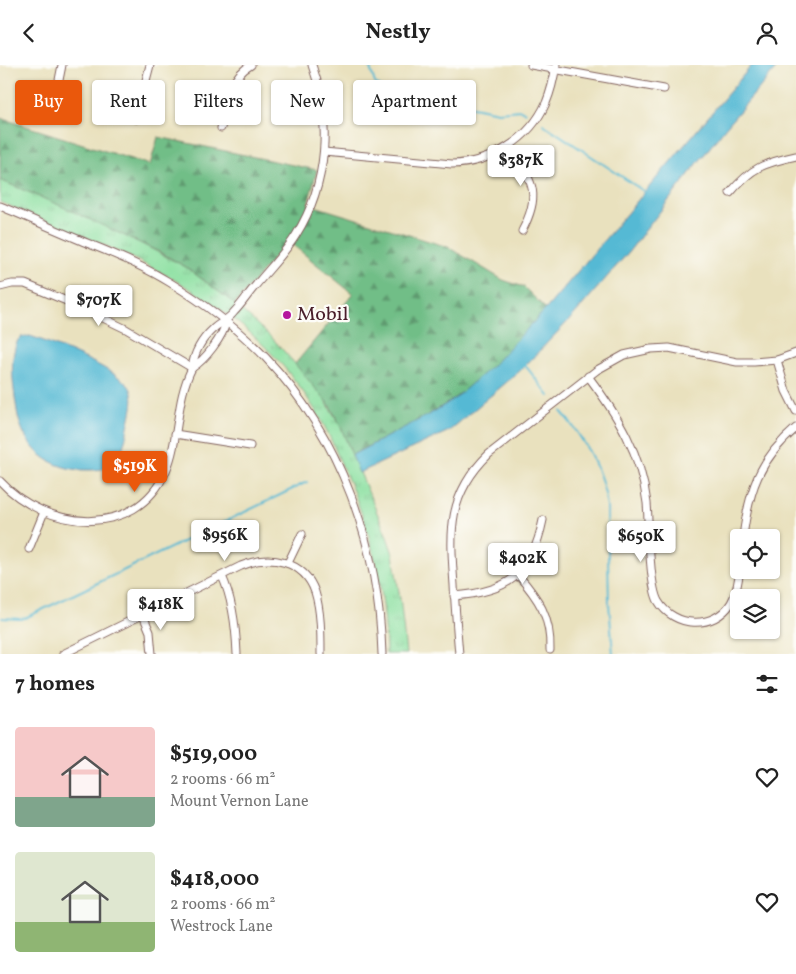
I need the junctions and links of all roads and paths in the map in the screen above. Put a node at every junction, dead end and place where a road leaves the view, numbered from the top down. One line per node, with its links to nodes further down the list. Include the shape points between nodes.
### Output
1 (62, 65): 7 (street)
2 (150, 65): 8 (street)
3 (251, 65): 10 (street, via 234,80)
4 (312, 65): 12 (street, via 322,105)
5 (531, 65): 6 (street)
6 (556, 67): 9 (street); 11 (street, via 543,109)
7 (59, 80)
8 (146, 80)
9 (664, 89)
10 (221, 128)
11 (509, 147): 12 (street, via 483,159 460,164); 16 (street, via 527,175 533,192 533,207)
12 (324, 152): 18 (street, via 316,190 300,229)
13 (796, 155): 14 (street, via 762,165)
14 (730, 193)
15 (0, 206): 18 (street, via 143,267)
16 (522, 231)
17 (0, 287): 21 (street, via 24,284 92,312)
18 (226, 322): 21 (street, via 213,329 201,345); 44 (street, via 251,343 285,380 309,413 338,465 369,550 378,600)
19 (796, 353): 20 (street)
20 (777, 360): 22 (street, via 737,362 681,350 651,349 616,359); 23 (street, via 788,397)
21 (192, 368): 25 (street, via 181,398)
22 (588, 377): 36 (street, via 618,418 637,460 647,503 654,591 662,607 684,621 711,620 724,612 733,600); 37 (street, via 489,454 466,482 451,529)
23 (796, 411)
24 (796, 428): 30 (street, via 774,449 758,475)
25 (174, 434): 26 (street); 28 (street, via 163,477 149,496 134,508 93,521 62,518)
26 (250, 446)
27 (0, 481): 28 (street, via 15,495)
28 (44, 512): 32 (street)
29 (543, 520): 34 (street, via 536,548)
30 (744, 529)
31 (302, 534): 33 (street)
32 (29, 549)
33 (288, 563): 35 (street, via 259,560); 43 (street, via 304,574 314,591)
34 (518, 575): 37 (street, via 490,591); 39 (street, via 544,611)
35 (222, 576): 38 (street); 42 (street, via 232,610)
36 (738, 579)
37 (454, 596): 45 (street)
38 (143, 615): 40 (street); 41 (street)
39 (550, 650)
40 (62, 654)
41 (152, 654)
42 (237, 654)
43 (321, 654)
44 (382, 654)
45 (459, 654)

